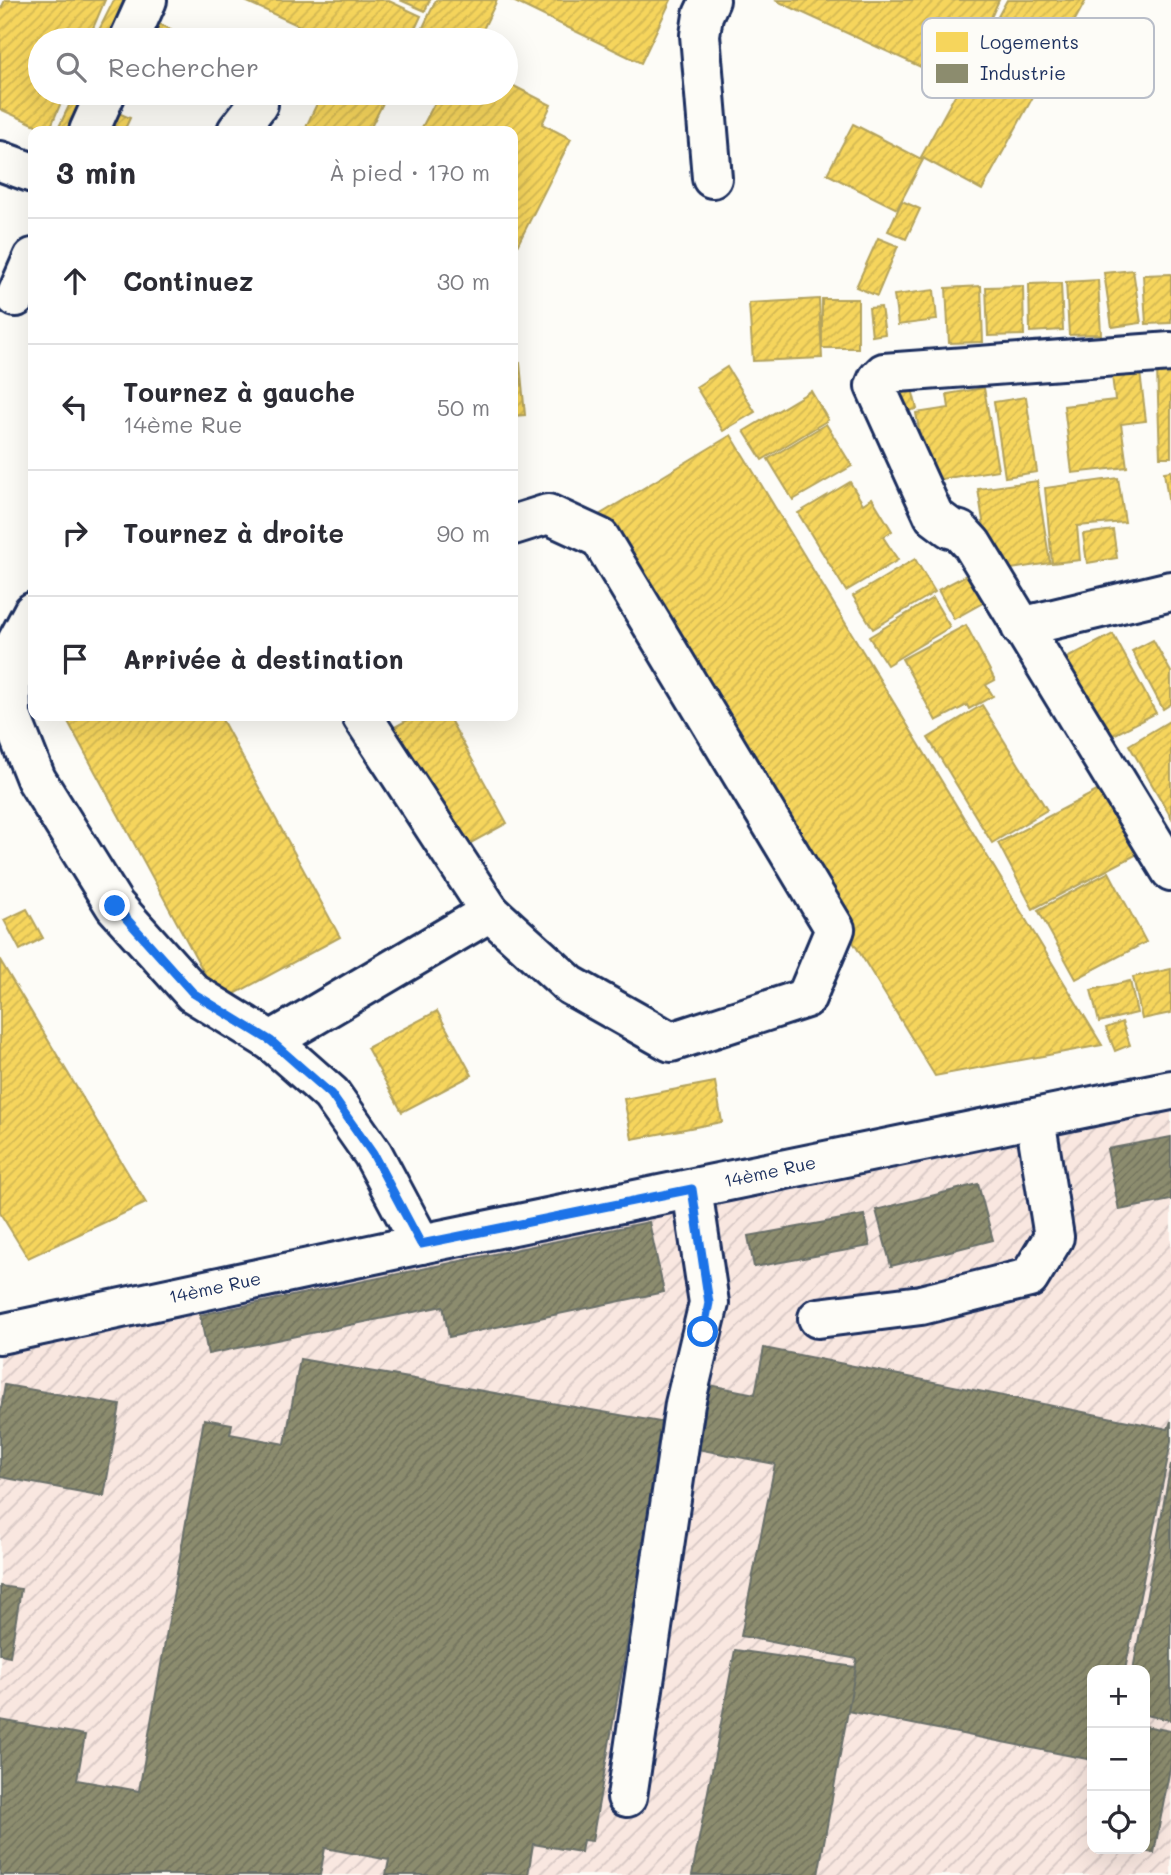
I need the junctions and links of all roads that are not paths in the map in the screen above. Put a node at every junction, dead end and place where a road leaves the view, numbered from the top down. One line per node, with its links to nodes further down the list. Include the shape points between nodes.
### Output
1 (147, 0): 3 (street)
2 (710, 0): 8 (street, via 700,35)
3 (134, 28)
4 (101, 105): 5 (street)
5 (91, 126)
6 (0, 161): 7 (street)
7 (28, 171)
8 (712, 178)
9 (28, 269): 10 (street)
10 (16, 297)
11 (1171, 352): 15 (street, via 884,373 878,379 875,387 934,516 972,544)
12 (518, 523): 18 (street, via 548,514 600,538 835,929 806,998 670,1042 570,985)
13 (1171, 590): 15 (street)
14 (28, 621): 19 (street, via 10,655 11,716 36,779 115,906 193,993)
15 (1021, 627): 17 (street)
16 (365, 721): 18 (street)
17 (1171, 871)
18 (490, 912): 19 (street)
19 (271, 1041): 23 (street, via 331,1094 373,1154)
20 (1171, 1090): 21 (street, 14ème Rue)
21 (1035, 1118): 22 (street, 14ème Rue); 24 (street, via 1054,1237 1029,1278 921,1305)
22 (692, 1189): 23 (street, 14ème Rue); 26 (street, via 709,1303 685,1404)
23 (421, 1244): 25 (street, 14ème Rue)
24 (818, 1318)
25 (0, 1334)
26 (627, 1797)

